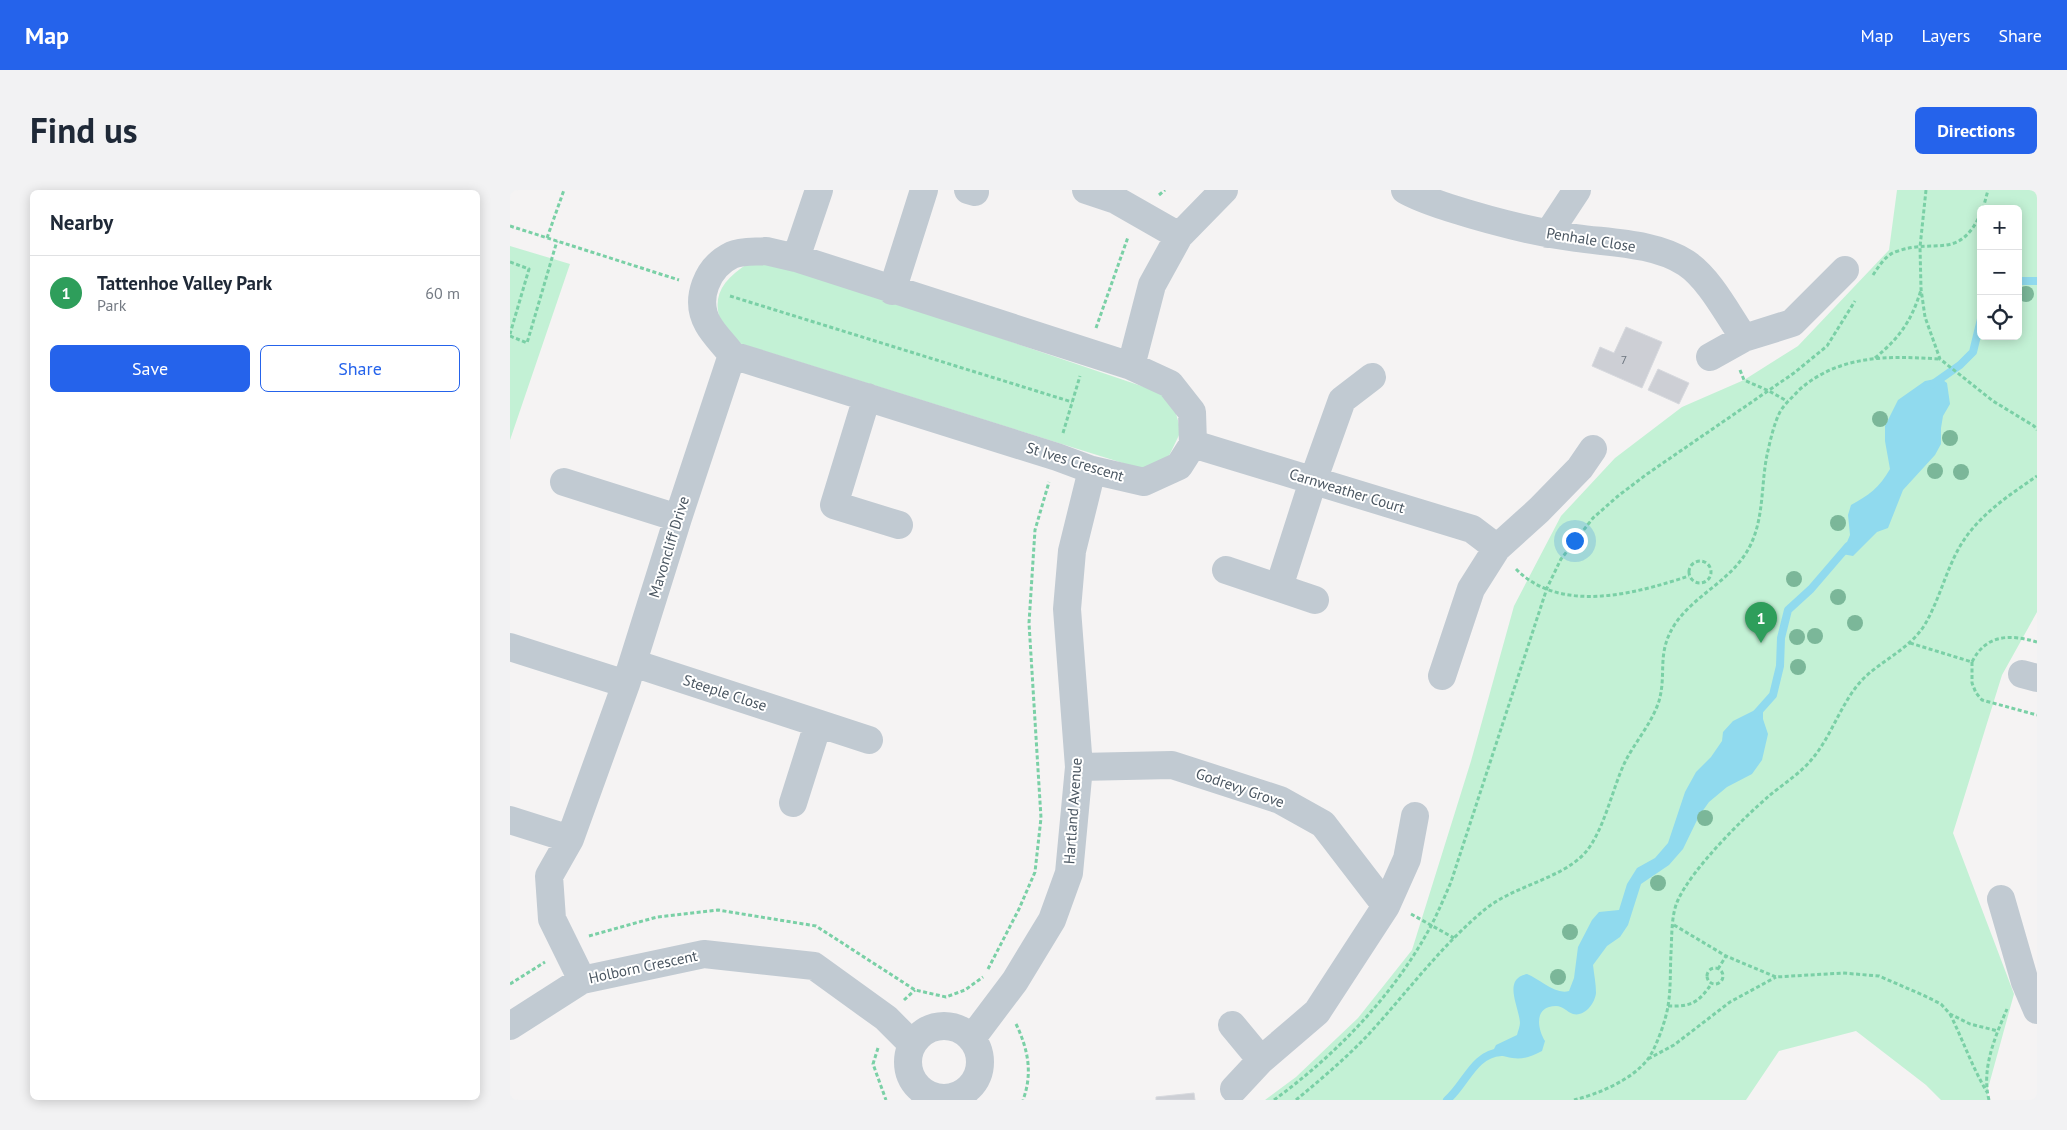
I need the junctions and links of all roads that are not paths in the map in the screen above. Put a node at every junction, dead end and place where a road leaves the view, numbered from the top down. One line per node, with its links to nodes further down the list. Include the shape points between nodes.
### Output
1 (819, 190): 9 (street)
2 (924, 190): 11 (street)
3 (1086, 190): 8 (street, via 1116,200)
4 (1224, 190): 8 (street)
5 (1404, 190): 7 (street, Penhale Close, via 1480,218)
6 (1577, 190): 7 (street)
7 (1548, 234): 10 (street, Penhale Close, via 1645,248 1666,253 1687,264 1705,282 1728,347 1792,323)
8 (1179, 236): 13 (street, via 1152,285)
9 (796, 258): 11 (street); 12 (street, via 766,251 733,254 719,264 702,288 707,323)
10 (1845, 270)
11 (892, 291): 13 (street)
12 (732, 355): 15 (street, St Ives Crescent); 21 (street, Mavoncliff Drive)
13 (1131, 366): 16 (street, via 1170,384 1192,412)
14 (1372, 376): 19 (street, via 1342,400)
15 (866, 397): 18 (street, St Ives Crescent); 22 (street, via 834,505)
16 (1193, 444): 18 (street, St Ives Crescent, via 1180,466 1144,482); 19 (street, Carnweather Court)
17 (1593, 449): 23 (street, via 1580,468)
18 (1092, 470): 32 (street, Hartland Avenue, via 1072,550 1067,609)
19 (1313, 481): 23 (street, Carnweather Court, via 1472,530); 25 (street)
20 (564, 482): 21 (street)
21 (678, 518): 28 (street, Mavoncliff Drive)
22 (899, 525)
23 (1497, 548): 29 (street, via 1471,589)
24 (1226, 570): 25 (street)
25 (1279, 588): 26 (street)
26 (1316, 600)
27 (510, 647): 28 (street, Steeple Close)
28 (630, 673): 30 (street, Steeple Close); 36 (street, Mavoncliff Drive)
29 (1442, 676)
30 (818, 724): 31 (street, Steeple Close); 33 (street)
31 (869, 740)
32 (1079, 768): 38 (street, Godrevy Grove, via 1172,765 1280,800 1323,824); 43 (street, Hartland Avenue, via 1069,873 1052,920 1015,981)
33 (793, 803)
34 (1416, 816): 38 (street, via 1408,859)
35 (510, 820): 36 (street)
36 (570, 839): 39 (street, Mavoncliff Drive, via 549,876 552,919)
37 (2001, 899): 40 (street, via 2025,982)
38 (1386, 906): 45 (street, via 1316,1012)
39 (582, 980): 42 (street, Holborn Crescent); 44 (street, Holborn Crescent, via 704,954 814,966 886,1018)
40 (2037, 1010)
41 (1232, 1025): 45 (street)
42 (510, 1026)
43 (972, 1038): 44 (street, via 952,1026 941,1026 929,1029); 47 (street, via 979,1049 981,1061 973,1085 952,1098)
44 (912, 1044): 47 (street, via 908,1066)
45 (1261, 1060): 46 (street)
46 (1234, 1089)
47 (912, 1093)

